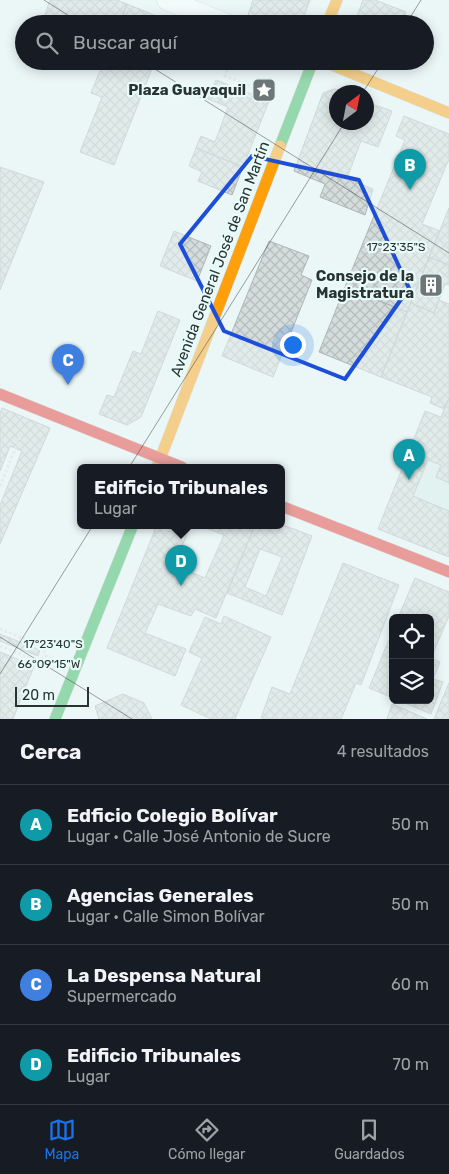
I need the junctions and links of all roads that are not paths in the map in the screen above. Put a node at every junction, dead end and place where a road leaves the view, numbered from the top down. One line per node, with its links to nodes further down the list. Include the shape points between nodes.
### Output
1 (167, 0): 3 (street)
2 (337, 0): 4 (main road)
3 (204, 15)
4 (331, 15)
5 (310, 70): 9 (main road, Avenida General José de San Martín)
6 (344, 70): 7 (main road)
7 (449, 113)
8 (0, 394): 9 (main road)
9 (158, 463)
10 (285, 508): 12 (main road)
11 (131, 529): 13 (main road)
12 (449, 572)
13 (55, 719)

